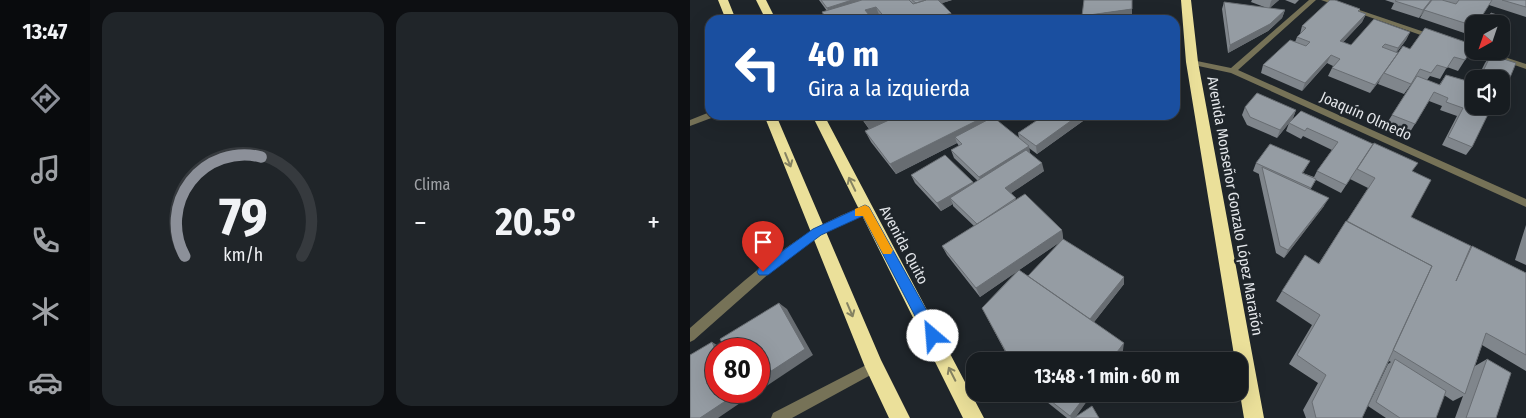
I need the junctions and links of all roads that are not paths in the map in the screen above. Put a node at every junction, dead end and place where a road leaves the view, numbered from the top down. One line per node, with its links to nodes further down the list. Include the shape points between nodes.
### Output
1 (722, 0): 6 (highway)
2 (761, 0): 7 (highway)
3 (1186, 0): 10 (highway, Avenida Monseñor Gonzalo López Marañón)
4 (1313, 0): 12 (street)
5 (1324, 0): 8 (street)
6 (729, 15)
7 (768, 15)
8 (1446, 41)
9 (1505, 60): 11 (street)
10 (1192, 62): 12 (street, Joaquín Olmedo); 25 (highway, Avenida Monseñor Gonzalo López Marañón)
11 (1526, 67)
12 (1234, 71): 17 (street, Joaquín Olmedo)
13 (705, 117): 16 (street)
14 (772, 120): 19 (highway, one-way to 19)
15 (820, 120): 18 (highway, Avenida Quito, one-way to 15)
16 (690, 123)
17 (1526, 203)
18 (865, 210): 19 (street); 24 (highway, Avenida Quito, one-way to 18)
19 (817, 232): 20 (street, via 778,259); 21 (highway, one-way to 21)
20 (690, 336)
21 (874, 367): 22 (street); 23 (highway)
22 (778, 418)
23 (900, 418)
24 (974, 418)
25 (1254, 418)

